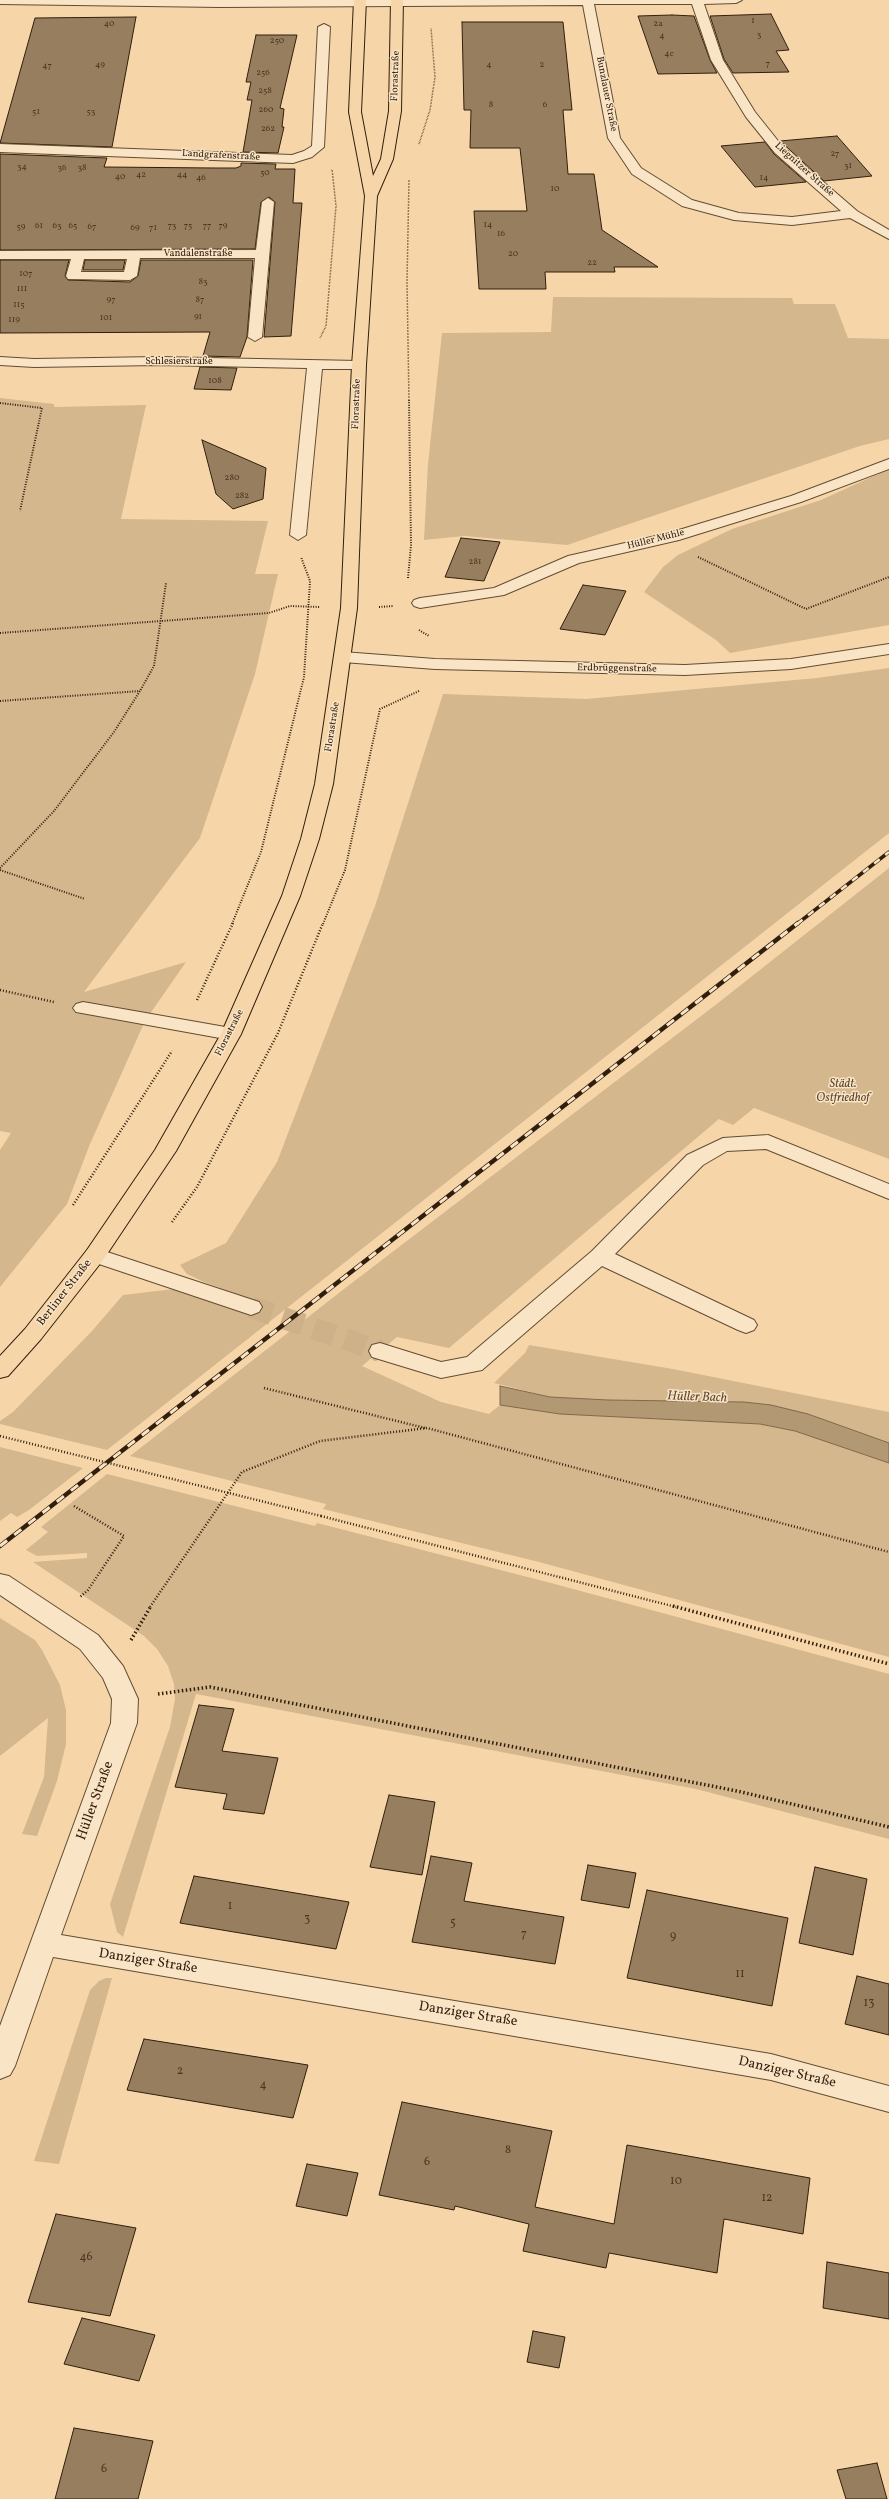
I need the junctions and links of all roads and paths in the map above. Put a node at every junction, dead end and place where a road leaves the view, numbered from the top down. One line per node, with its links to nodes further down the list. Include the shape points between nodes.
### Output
1 (736, 0): 4 (street)
2 (0, 1): 5 (street, via 163,4)
3 (588, 1): 4 (street); 6 (street); 12 (street, Bunzlauer Straße, via 614,138 636,171 687,203 739,217 792,221)
4 (697, 1): 12 (street, Liegnitzer Straße, via 717,60 750,114 779,150)
5 (360, 2): 6 (street); 10 (main road, Florastraße, via 355,112)
6 (397, 2): 10 (main road, Florastraße, via 395,111 387,159)
7 (324, 27): 9 (street, via 318,147)
8 (0, 148): 9 (street, Landgrafenstraße, via 293,159)
9 (308, 154): 20 (path, via 330,159 336,206 326,326 316,349)
10 (371, 196): 21 (main road, Florastraße)
11 (268, 202): 16 (street)
12 (852, 214): 13 (street, Liegnitzer Straße)
13 (889, 235)
14 (0, 254): 15 (street, Vandalenstraße)
15 (79, 254): 17 (street, Vandalenstraße); 17 (street, via 73,276 130,276)
16 (262, 254): 17 (street, Vandalenstraße); 18 (street)
17 (134, 255)
18 (255, 337)
19 (0, 361): 20 (street, Schlesierstraße)
20 (314, 364): 21 (street, Schlesierstraße); 25 (street)
21 (359, 365): 31 (main road, Florastraße)
22 (0, 402): 24 (path, via 42,408)
23 (889, 464): 26 (street, Hüller Mühle, via 796,499)
24 (20, 511)
25 (298, 535): 30 (path, via 302,561 310,581)
26 (673, 537): 27 (path, via 681,549 806,610); 29 (street, Hüller Mühle, via 574,559 498,592)
27 (889, 577)
28 (166, 582): 32 (path)
29 (420, 603): 31 (path)
30 (309, 607): 31 (path); 32 (path, via 290,606 269,613); 42 (path, via 304,677 261,852)
31 (349, 608): 35 (main road, Florastraße)
32 (159, 622): 33 (path); 36 (path, via 154,666)
33 (0, 632)
34 (889, 650): 35 (street, Erdbrüggenstraße, via 792,664 685,670 435,664)
35 (343, 657): 43 (main road, Florastraße, via 324,784 310,840 291,896)
36 (140, 691): 37 (path); 38 (path, via 114,732 54,811)
37 (0, 701)
38 (0, 869): 39 (path)
39 (85, 899)
40 (0, 990): 41 (path)
41 (83, 1008): 42 (street)
42 (187, 1026): 43 (street); 45 (path)
43 (231, 1034): 46 (main road, Florastraße, via 165,1151)
44 (889, 1192): 48 (street, via 768,1142 724,1145 695,1160)
45 (72, 1205)
46 (124, 1213): 47 (main road, Berliner Straße)
47 (95, 1255): 49 (street); 52 (main road, Berliner Straße, via 33,1334)
48 (600, 1256): 50 (street); 51 (street, via 474,1364 441,1370)
49 (251, 1307)
50 (746, 1325)
51 (380, 1351)
52 (0, 1370)
53 (264, 1388): 54 (path)
54 (427, 1428): 57 (path); 61 (path, via 320,1441 242,1472 139,1624)
55 (0, 1436): 60 (path, bridge, via 565,1577)
56 (74, 1506): 59 (path, via 124,1536 88,1590)
57 (889, 1552)
58 (0, 1583): 59 (street, Hüller Straße)
59 (54, 1619): 61 (street, Hüller Straße, via 89,1642)
60 (889, 1664)
61 (114, 1673): 62 (street, Hüller Straße)
62 (125, 1699): 63 (path, via 210,1687 737,1791); 64 (street, Hüller Straße, via 124,1723)
63 (889, 1827)
64 (44, 1944): 65 (street, Hüller Straße); 66 (street, Danziger Straße, via 772,2067)
65 (0, 2066)
66 (889, 2099)

